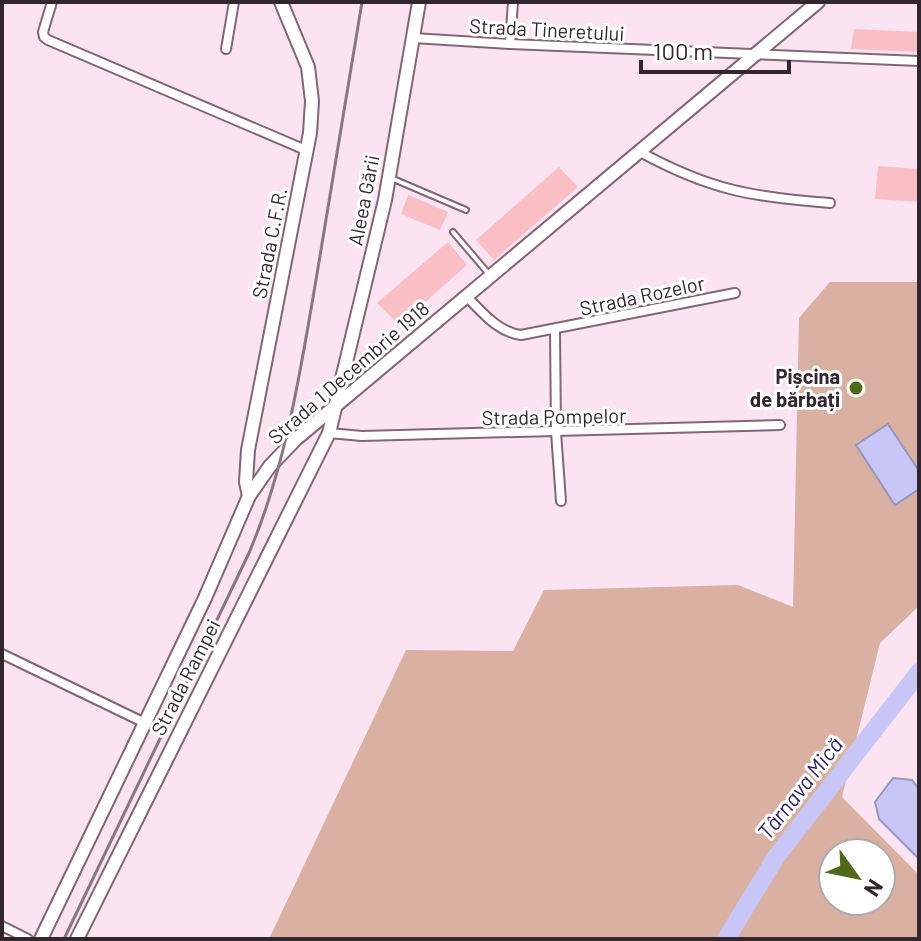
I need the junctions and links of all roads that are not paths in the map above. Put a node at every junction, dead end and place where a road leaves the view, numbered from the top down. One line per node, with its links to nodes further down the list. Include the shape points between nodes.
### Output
1 (52, 2): 12 (street, via 44,37)
2 (234, 2): 9 (street)
3 (281, 2): 12 (street, Strada C.F.R., via 312,84)
4 (419, 2): 7 (street, Aleea Gării)
5 (513, 2): 8 (street)
6 (818, 2): 10 (street, Strada 1 Decembrie 1918)
7 (413, 38): 8 (street, Strada Tineretului); 14 (street, Aleea Gării)
8 (510, 44): 10 (street, Strada Tineretului)
9 (226, 49)
10 (755, 55): 11 (street, Strada Tineretului); 13 (street, Strada 1 Decembrie 1918)
11 (919, 61)
12 (308, 151): 26 (street, Strada C.F.R., via 248,450)
13 (640, 152): 15 (street, via 709,185); 18 (street, Strada 1 Decembrie 1918)
14 (389, 177): 16 (lane); 22 (street, Aleea Gării)
15 (830, 203)
16 (466, 210)
17 (453, 232): 18 (lane)
18 (491, 276): 20 (street, Strada 1 Decembrie 1918)
19 (735, 293): 21 (street, Strada Rozelor)
20 (467, 297): 21 (street, Strada Rozelor, via 513,334); 22 (street, Strada 1 Decembrie 1918)
21 (555, 330): 24 (street, Strada Rozelor)
22 (337, 404): 25 (street, Aleea Gării); 26 (street, Strada 1 Decembrie 1918, via 284,450)
23 (780, 425): 24 (street, Strada Pompelor)
24 (556, 432): 25 (street, Strada Pompelor); 27 (street, Strada Rozelor)
25 (329, 433): 33 (street, Strada Rampei)
26 (249, 496): 29 (street, Strada 1 Decembrie 1918)
27 (561, 501)
28 (2, 654): 29 (street)
29 (145, 723): 32 (street, Strada 1 Decembrie 1918)
30 (2, 926): 31 (street)
31 (28, 939)
32 (41, 939)
33 (77, 939)

